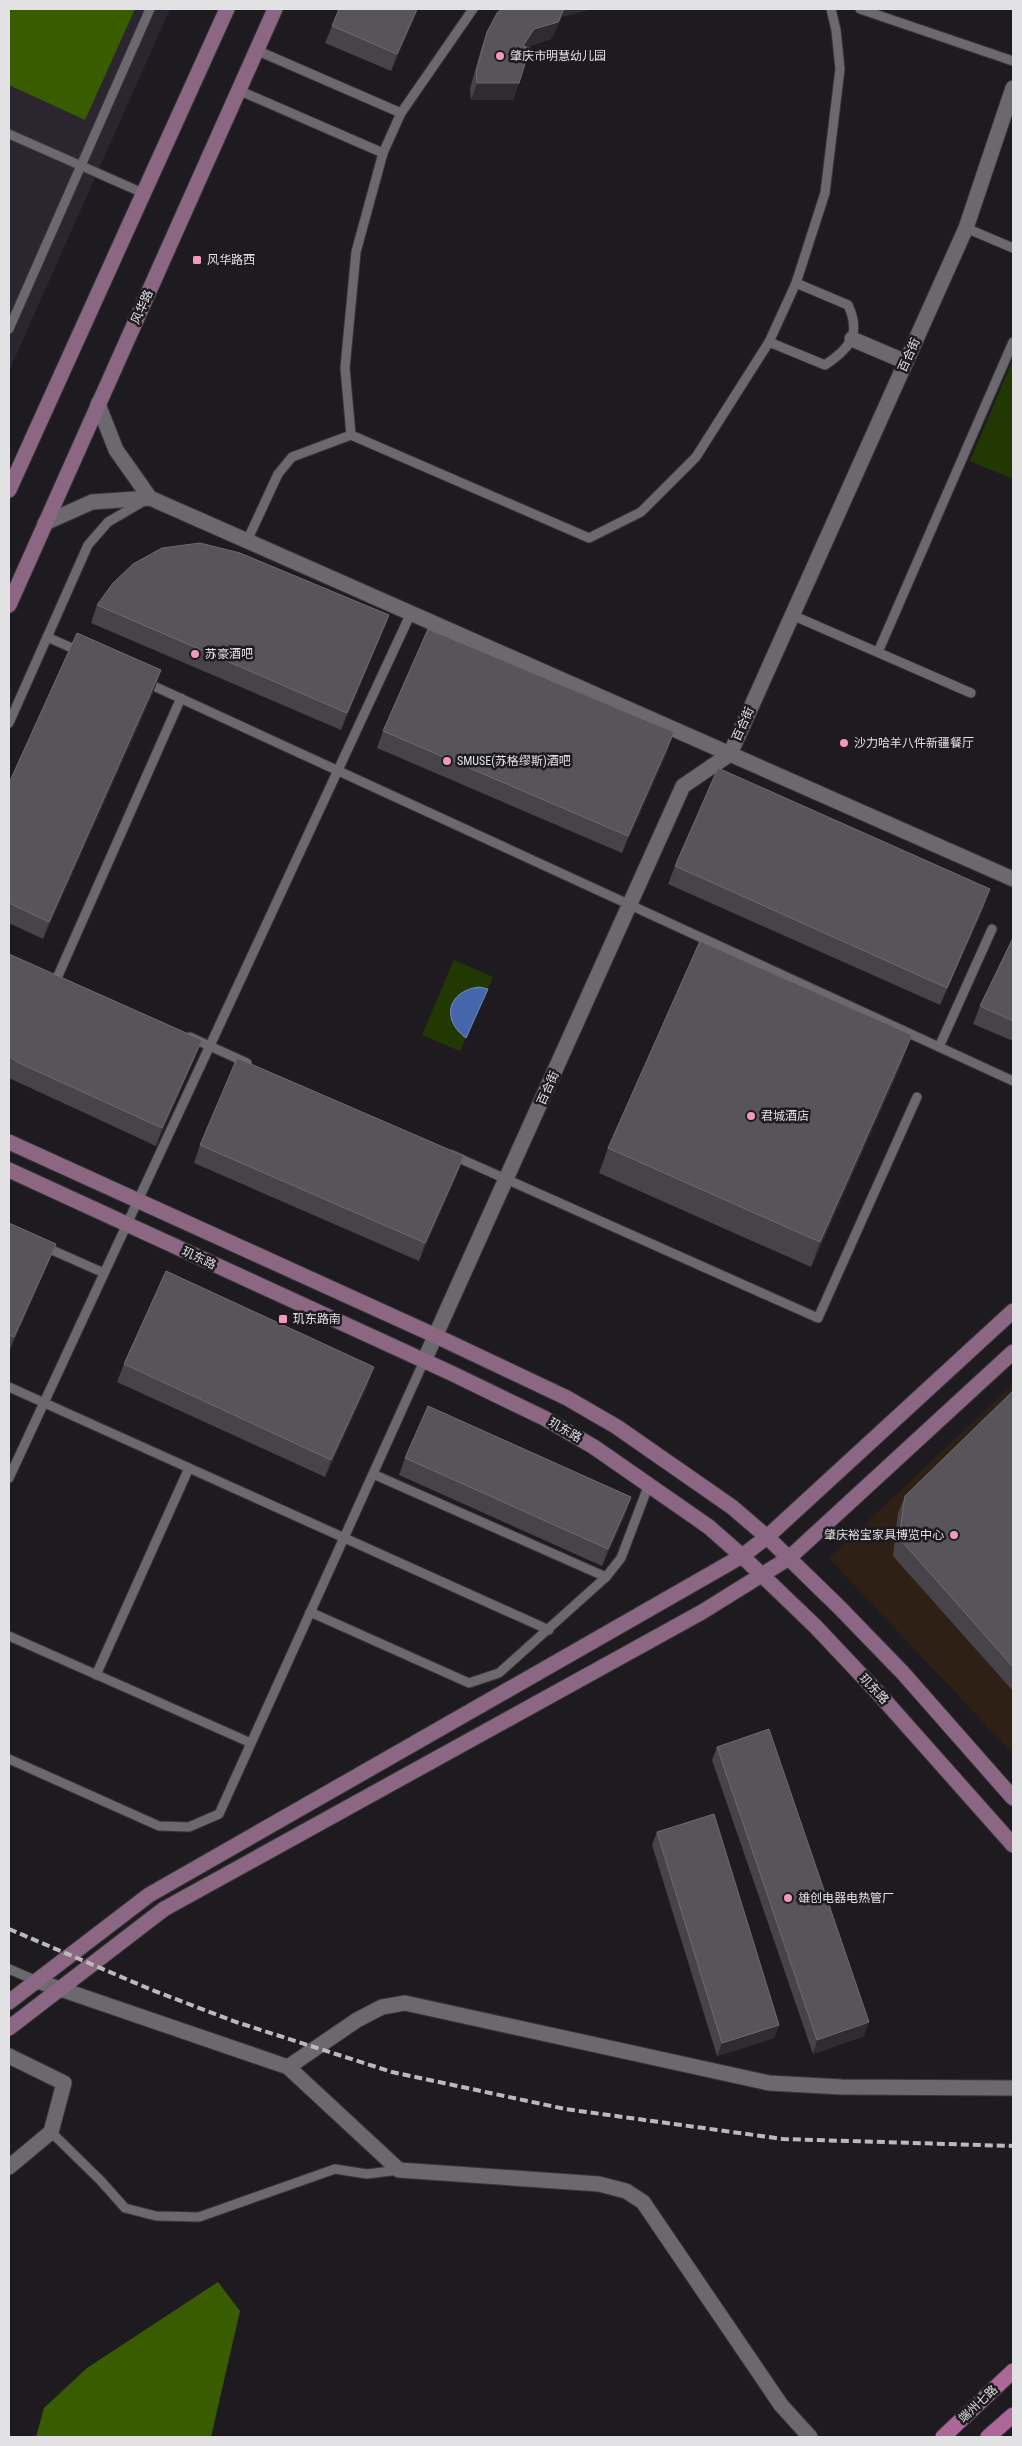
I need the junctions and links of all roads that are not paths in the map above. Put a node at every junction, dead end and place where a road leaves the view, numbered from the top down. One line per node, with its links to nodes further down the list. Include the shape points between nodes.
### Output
1 (150, 9): 14 (lane)
2 (227, 9): 15 (main road)
3 (275, 9): 7 (main road, 风华路)
4 (473, 9): 11 (lane)
5 (831, 9): 18 (lane, via 840,69 825,193)
6 (860, 9): 8 (lane)
7 (256, 50): 10 (main road, 风华路); 11 (lane)
8 (1013, 61)
9 (1013, 88): 16 (street, 百合街)
10 (238, 90): 13 (lane); 24 (main road, 风华路)
11 (401, 113): 13 (lane)
12 (9, 134): 14 (lane)
13 (383, 154): 25 (lane, via 356,252 345,368)
14 (81, 166): 15 (lane); 19 (lane)
15 (143, 193): 26 (main road)
16 (966, 228): 17 (lane); 23 (street, 百合街)
17 (1013, 248)
18 (796, 283): 20 (lane, via 848,305 855,320); 21 (lane)
19 (9, 329)
20 (852, 339): 21 (lane, via 839,356 825,365); 23 (street)
21 (769, 342): 25 (lane, via 696,458 641,512 590,538)
22 (1013, 342): 34 (lane)
23 (906, 362): 32 (street, 百合街)
24 (98, 404): 27 (street, via 116,450); 28 (main road, 风华路)
25 (351, 435): 29 (lane, via 292,457 278,474)
26 (9, 490)
27 (150, 498): 28 (street, via 92,502); 29 (street); 33 (lane, via 108,522 88,545)
28 (45, 523): 30 (main road, 风华路)
29 (247, 541): 31 (street)
30 (9, 605)
31 (411, 613): 40 (street); 41 (lane)
32 (792, 615): 34 (lane); 40 (street, 百合街)
33 (47, 637): 35 (lane); 39 (lane)
34 (878, 652): 37 (lane)
35 (92, 657)
36 (136, 678): 38 (lane)
37 (971, 693)
38 (181, 698): 41 (lane); 45 (lane, via 53,976)
39 (9, 723)
40 (730, 754): 42 (street); 43 (street, 百合街, via 683,786)
41 (338, 770): 43 (lane); 47 (lane)
42 (1013, 880)
43 (630, 905): 48 (lane); 55 (street, 百合街)
44 (992, 928): 48 (lane)
45 (66, 982)
46 (183, 1034): 47 (lane)
47 (210, 1046): 49 (lane); 56 (lane)
48 (939, 1047): 50 (lane)
49 (255, 1066)
50 (1013, 1081)
51 (917, 1097): 55 (lane, via 818,1318)
52 (9, 1142): 56 (main road)
53 (444, 1151): 55 (lane)
54 (9, 1170): 57 (main road, 玑东路)
55 (507, 1179): 61 (street, 百合街)
56 (138, 1200): 57 (lane); 61 (main road)
57 (126, 1224): 59 (lane); 63 (main road, 玑东路)
58 (35, 1242): 59 (lane)
59 (104, 1273): 65 (lane)
60 (1013, 1311): 70 (main road)
61 (436, 1336): 63 (street, 百合街); 70 (main road, via 567,1398 617,1427 732,1507)
62 (1013, 1352): 73 (main road)
63 (424, 1361): 67 (lane); 69 (main road, 玑东路, via 544,1418)
64 (9, 1387): 65 (lane)
65 (44, 1403): 66 (lane); 68 (lane)
66 (189, 1468): 71 (lane); 79 (lane)
67 (373, 1474): 71 (lane); 75 (lane)
68 (9, 1478)
69 (649, 1484): 72 (main road, 玑东路); 75 (lane, via 621,1558)
70 (767, 1537): 72 (main road); 73 (main road)
71 (344, 1538): 76 (lane); 77 (lane)
72 (742, 1556): 74 (main road, 玑东路); 85 (main road, via 149,1895)
73 (789, 1558): 74 (main road); 82 (main road, via 903,1673)
74 (763, 1576): 83 (main road, 玑东路, via 879,1694); 86 (main road, via 164,1909)
75 (606, 1577): 77 (lane)
76 (310, 1612): 77 (lane, via 469,1683 499,1673); 80 (lane)
77 (549, 1630)
78 (9, 1636): 79 (lane)
79 (96, 1675): 80 (lane)
80 (251, 1743): 81 (lane, via 219,1814 189,1827 159,1826)
81 (9, 1759)
82 (1013, 1798)
83 (1013, 1845)
84 (9, 1969): 85 (lane)
85 (37, 1981): 86 (street); 87 (main road)
86 (60, 1989): 88 (main road); 90 (street)
87 (9, 2002)
88 (9, 2028)
89 (9, 2056): 92 (street, via 64,2083)
90 (288, 2067): 91 (street, via 357,2020 382,2007 405,2003 769,2083 842,2087); 94 (street)
91 (1013, 2088)
92 (51, 2132): 93 (street); 94 (lane, via 125,2208 156,2216 199,2217 335,2169 367,2174)
93 (9, 2168)
94 (399, 2170): 97 (street, via 599,2184 626,2191 643,2202 781,2405)
95 (1013, 2371): 98 (main road, 端州七路)
96 (1013, 2415): 99 (main road)
97 (810, 2437)
98 (943, 2437)
99 (988, 2437)

